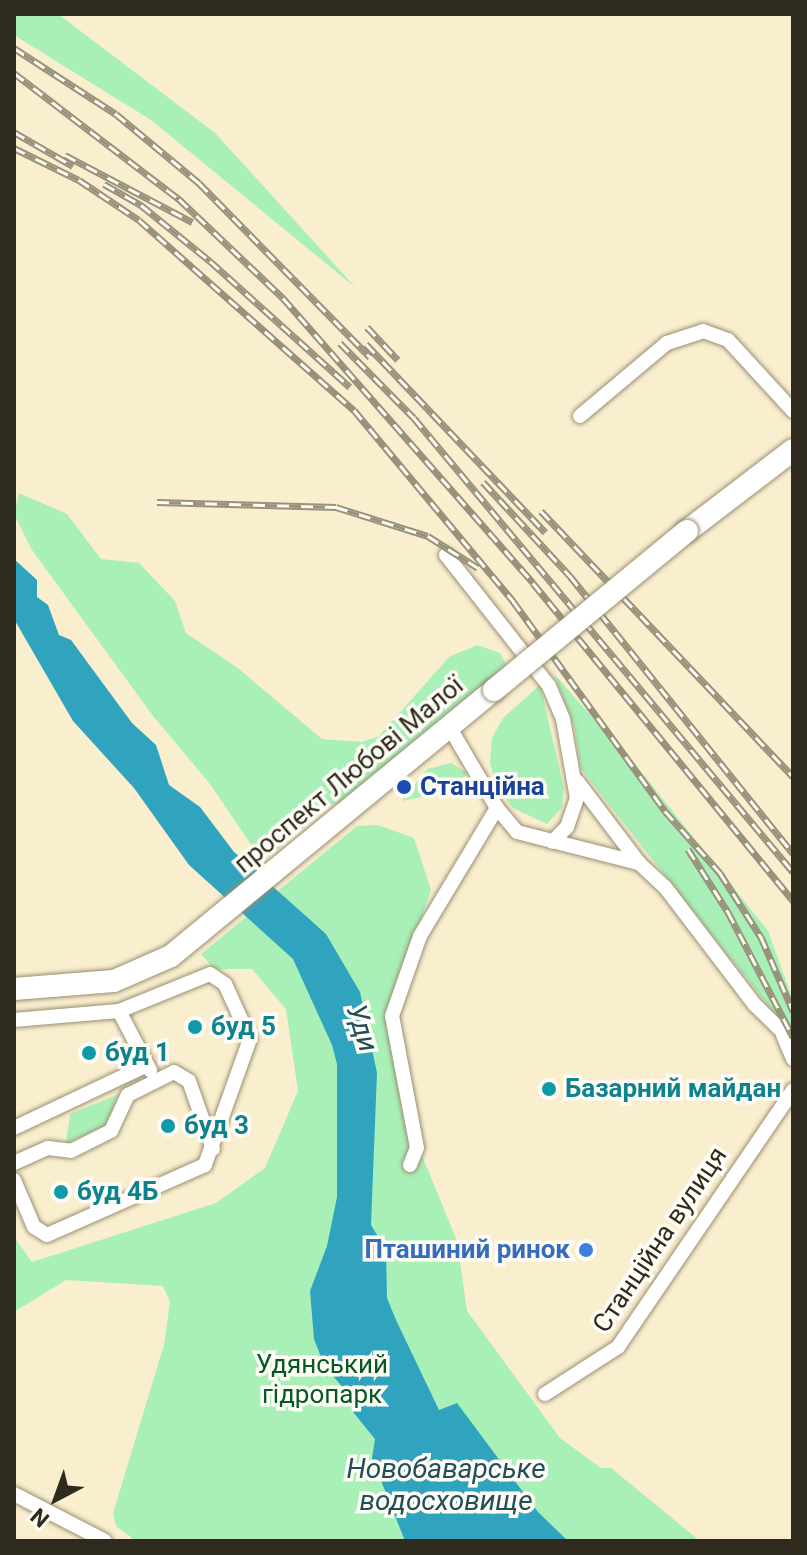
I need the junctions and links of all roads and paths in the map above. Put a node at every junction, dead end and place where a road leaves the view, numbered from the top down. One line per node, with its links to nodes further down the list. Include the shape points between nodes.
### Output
1 (793, 411): 2 (street, via 728,340 703,331 667,343)
2 (580, 416)
3 (793, 450): 5 (main road, проспект Любові Малої, bridge)
4 (446, 555): 6 (street, via 549,686)
5 (450, 728): 7 (street); 10 (main road, проспект Любові Малої, via 192,941 153,966 114,981)
6 (577, 781): 8 (street, via 575,810); 9 (street)
7 (497, 808): 8 (street, via 517,832); 21 (street, via 416,945 392,1016 417,1148)
8 (552, 842): 9 (street)
9 (639, 863): 13 (street, via 665,887)
10 (14, 989)
11 (119, 1011): 12 (street); 15 (street); 19 (street, via 210,974 225,984 250,1039)
12 (14, 1020)
13 (788, 1038): 14 (street)
14 (793, 1059)
15 (147, 1065): 16 (street); 18 (street)
16 (155, 1081): 19 (street, via 174,1072 189,1081); 20 (street, via 128,1095 111,1131 71,1151 48,1148)
17 (793, 1090): 23 (street, Станційна вулиця, via 618,1347)
18 (14, 1128)
19 (213, 1149): 22 (street, via 205,1165 47,1235 34,1227)
20 (14, 1163)
21 (410, 1165)
22 (14, 1180)
23 (545, 1394)
24 (14, 1494): 25 (street)
25 (105, 1541)

